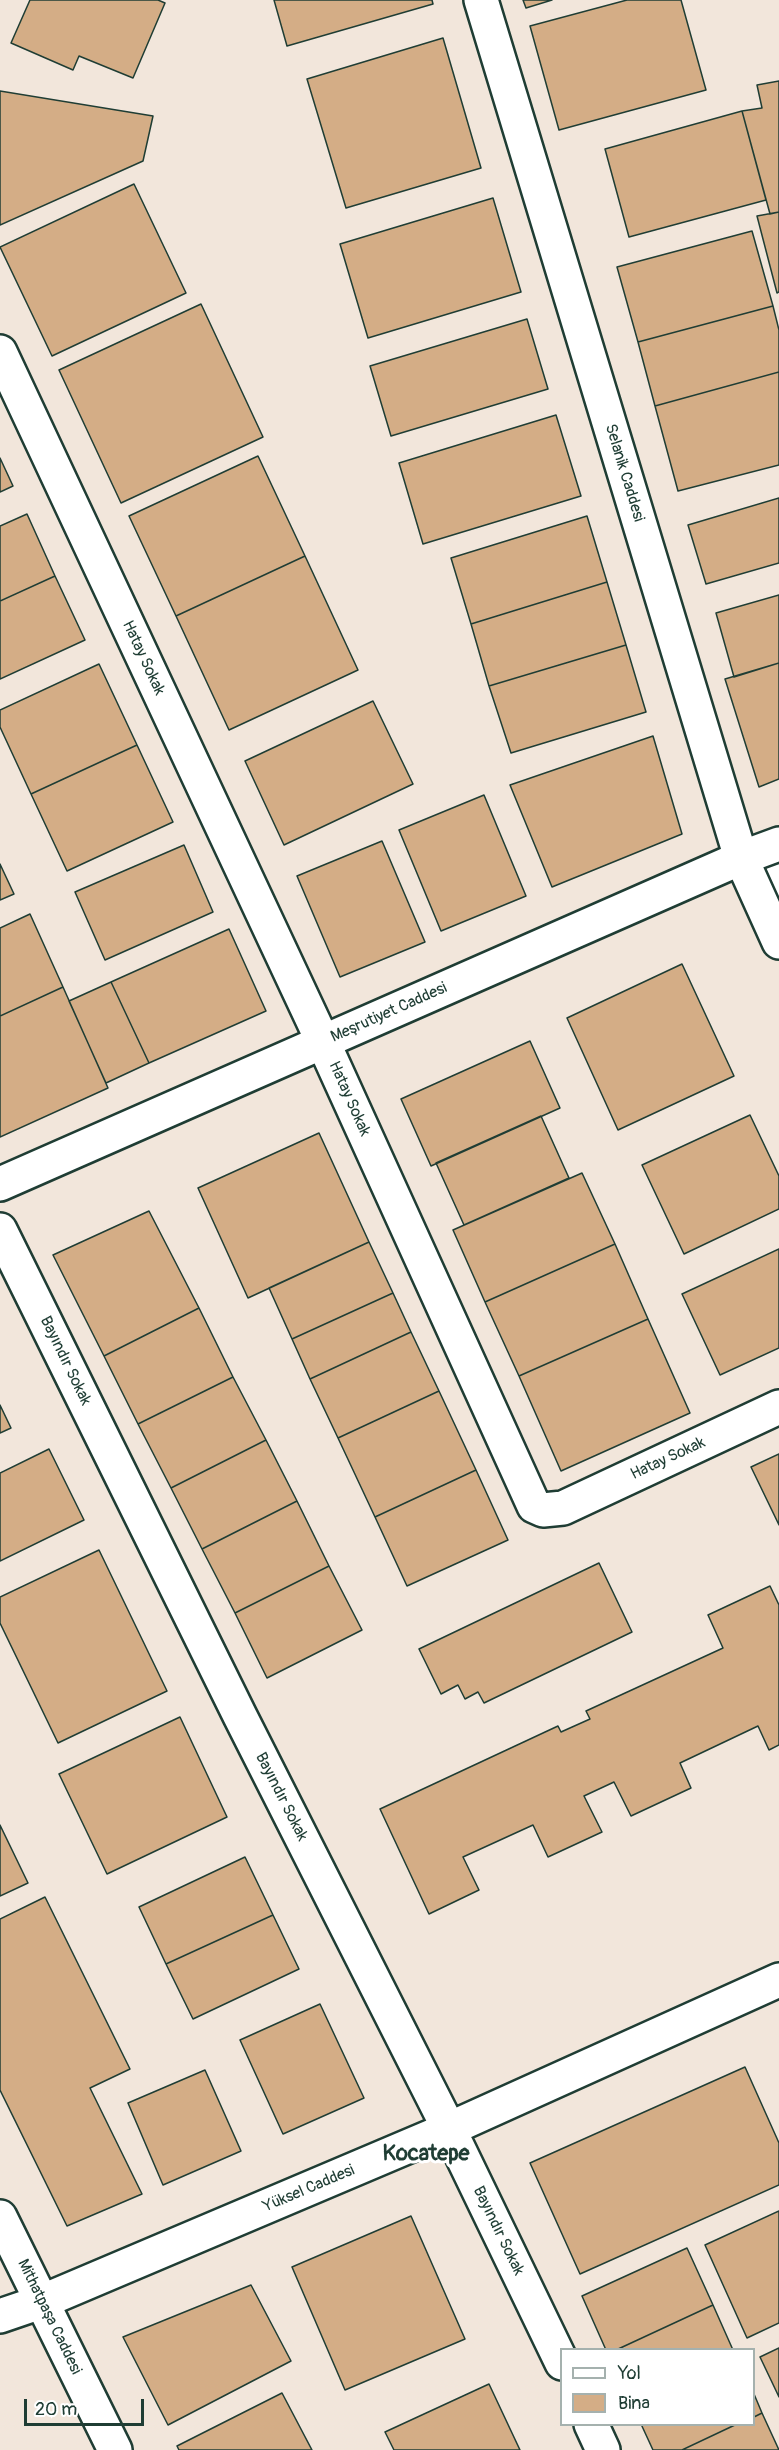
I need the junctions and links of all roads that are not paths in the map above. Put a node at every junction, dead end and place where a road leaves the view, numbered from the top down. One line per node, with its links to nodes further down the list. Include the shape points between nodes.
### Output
1 (482, 0): 4 (street, Selanik Caddesi)
2 (0, 352): 6 (street, Hatay Sokak)
3 (779, 844): 4 (street, Meşrutiyet Caddesi)
4 (741, 858): 5 (street, Selanik Caddesi); 6 (street, Meşrutiyet Caddesi)
5 (779, 942)
6 (323, 1042): 7 (street, Meşrutiyet Caddesi); 9 (street, Hatay Sokak, via 534,1506 543,1510 563,1508)
7 (0, 1184)
8 (0, 1230): 11 (street, Bayındır Sokak)
9 (779, 1407)
10 (779, 1980): 11 (street, Yüksel Caddesi)
11 (449, 2129): 13 (street, Yüksel Caddesi); 15 (street, Bayındır Sokak)
12 (0, 2217): 13 (street, Mithatpaşa Caddesi)
13 (41, 2302): 14 (street, Yüksel Caddesi); 17 (street, Mithatpaşa Caddesi)
14 (0, 2316)
15 (560, 2361)
16 (592, 2426): 18 (street)
17 (115, 2450)
18 (603, 2450)

